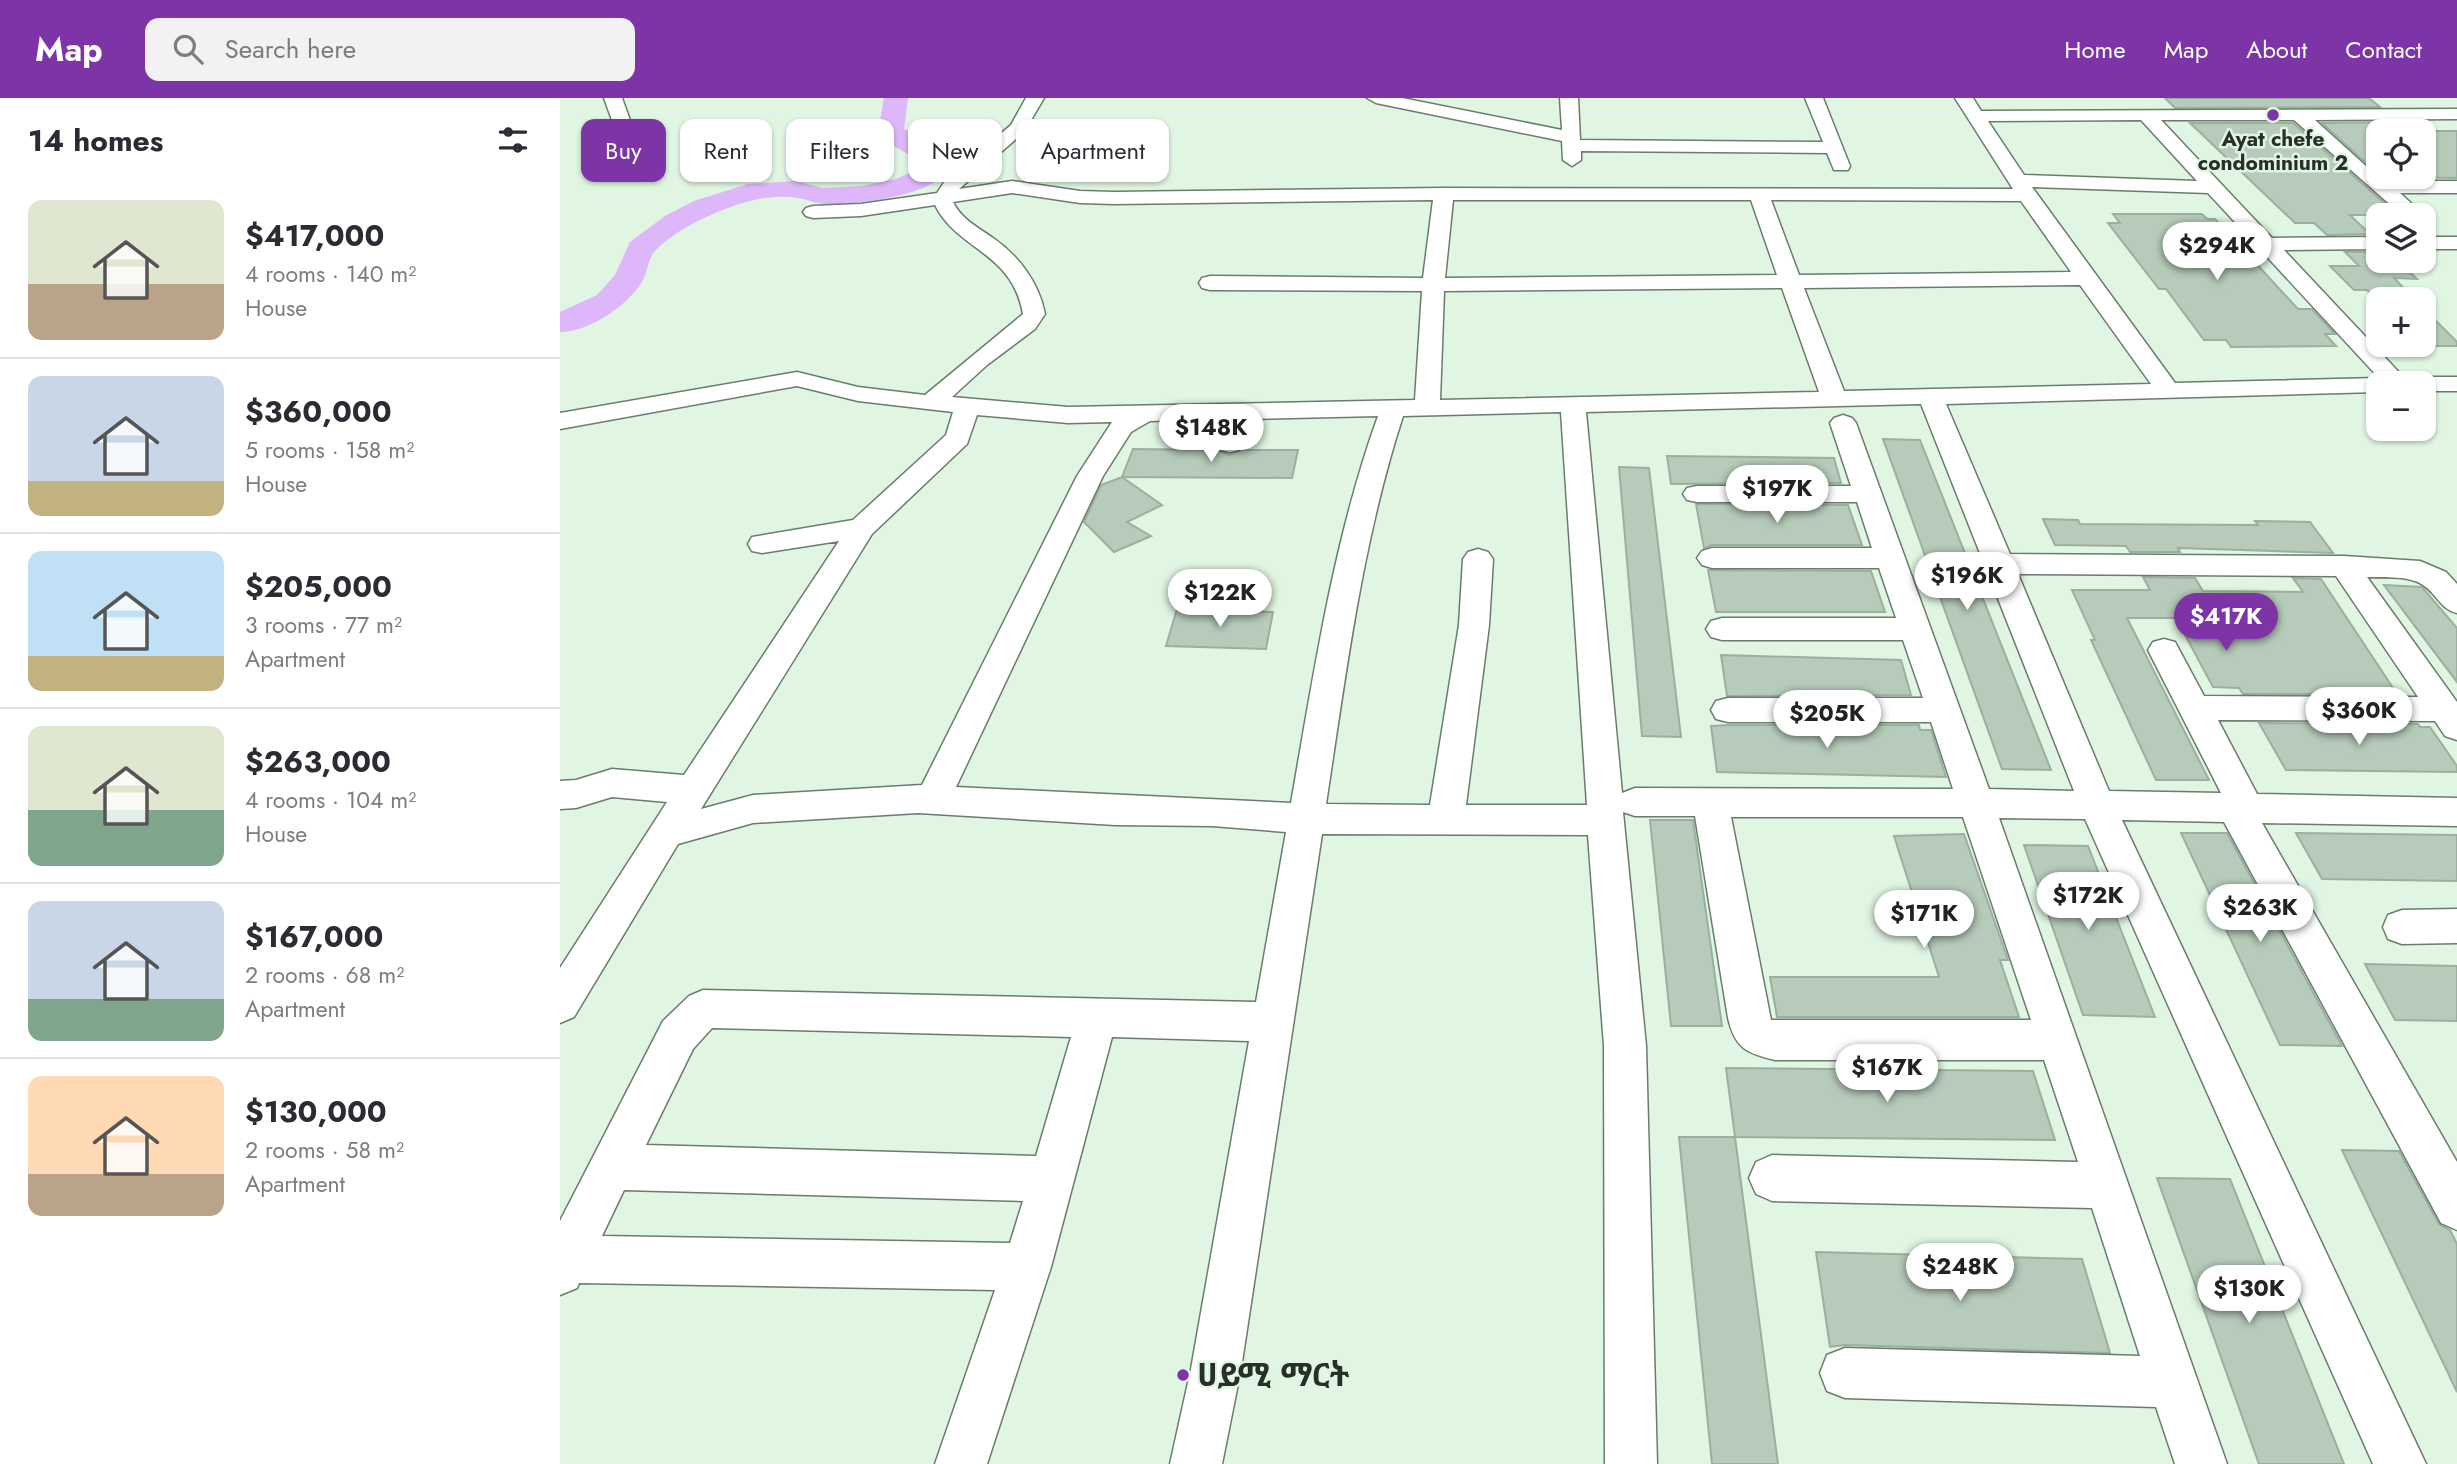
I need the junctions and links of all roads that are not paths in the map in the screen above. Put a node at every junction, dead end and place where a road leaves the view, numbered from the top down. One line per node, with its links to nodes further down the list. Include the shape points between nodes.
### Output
1 (613, 98): 14 (street)
2 (1035, 98): 27 (street, via 1018,128)
3 (1376, 98): 15 (street)
4 (1569, 98): 15 (street)
5 (1814, 98): 16 (street)
6 (2241, 98): 9 (street)
7 (2386, 98): 11 (street)
8 (1970, 107): 13 (street); 21 (street)
9 (2261, 114): 10 (street); 13 (street)
10 (2298, 114): 11 (street); 17 (street)
11 (2407, 114): 12 (street)
12 (2457, 114)
13 (2146, 115): 18 (street)
14 (621, 119)
15 (1571, 141): 16 (street); 24 (street)
16 (1832, 148): 26 (street)
17 (2366, 173)
18 (2212, 187): 21 (street); 31 (street)
19 (2436, 187): 20 (street)
20 (2457, 187)
21 (2022, 188): 26 (street); 32 (street)
22 (2384, 189): 28 (street)
23 (1444, 194): 24 (street); 27 (street, via 1090,198 1012,187); 35 (street)
24 (1574, 194): 25 (street)
25 (1759, 195): 26 (street); 34 (street)
26 (1857, 195)
27 (942, 199): 29 (street); 42 (street, via 959,224 1001,255 1033,304 1034,314)
28 (2400, 203)
29 (813, 212)
30 (2366, 243): 31 (street)
31 (2265, 244): 36 (street)
32 (2088, 278): 34 (street); 40 (street)
33 (1210, 283): 35 (street)
34 (1791, 283): 35 (street); 48 (street)
35 (1433, 285): 45 (street)
36 (2386, 371)
37 (2436, 384): 38 (street)
38 (2457, 384)
39 (2366, 385): 40 (street)
40 (2168, 391): 41 (street)
41 (1931, 397): 48 (street); 59 (street)
42 (931, 403): 44 (street); 50 (street, via 858,394 797,379)
43 (1573, 404): 45 (street); 48 (street); 76 (street)
44 (967, 406): 49 (street, via 1068,415); 54 (street, via 958,438)
45 (1427, 407): 46 (street)
46 (1393, 409): 47 (street); 78 (street, via 1374,464 1344,587)
47 (1241, 411): 49 (street); 51 (street)
48 (1838, 411): 53 (street)
49 (1145, 413): 71 (street, via 1121,427 1090,476)
50 (560, 421)
51 (1230, 444)
52 (1697, 494): 53 (street)
53 (1867, 494): 57 (street)
54 (862, 528): 55 (street); 69 (street)
55 (762, 544)
56 (1713, 558): 57 (street)
57 (1889, 558): 63 (street)
58 (1478, 559): 79 (street, via 1474,625)
59 (1999, 564): 60 (street); 74 (street)
60 (2344, 566): 61 (street, via 2420,571 2436,579); 68 (street)
61 (2457, 603)
62 (1722, 629): 63 (street)
63 (1914, 629): 67 (street)
64 (2164, 650): 65 (street)
65 (2194, 708): 68 (street); 75 (street)
66 (1728, 710): 67 (street)
67 (1942, 710): 73 (street)
68 (2450, 718)
69 (694, 790): 70 (street, via 612,783); 80 (street)
70 (560, 795)
71 (932, 800): 78 (street); 80 (street, via 753,808)
72 (1711, 803): 73 (street); 76 (street); 86 (street, via 1749,1018 1752,1030 1762,1037)
73 (1974, 803): 74 (street); 86 (street)
74 (2097, 805): 75 (street); 100 (street)
75 (2240, 807): 77 (street); 91 (street)
76 (1621, 811): 79 (street); 98 (street, via 1605,845 1626,1046)
77 (2457, 812)
78 (1307, 820): 79 (street); 85 (street)
79 (1446, 821)
80 (666, 832): 83 (street)
81 (2457, 926): 82 (street)
82 (2402, 927)
83 (560, 1004)
84 (1097, 1018): 85 (street); 87 (street, via 703,1009 678,1035); 89 (street)
85 (1273, 1022): 97 (street)
86 (2059, 1040): 90 (street)
87 (612, 1167): 89 (street); 92 (street)
88 (1772, 1178): 90 (street)
89 (1051, 1179): 93 (street)
90 (2106, 1186): 95 (street)
91 (2457, 1207)
92 (563, 1265): 93 (street)
93 (1027, 1267): 96 (street)
94 (1845, 1373): 95 (street)
95 (2173, 1382): 99 (street)
96 (961, 1464)
97 (1196, 1464)
98 (1631, 1464)
99 (2201, 1464)
100 (2400, 1464)

